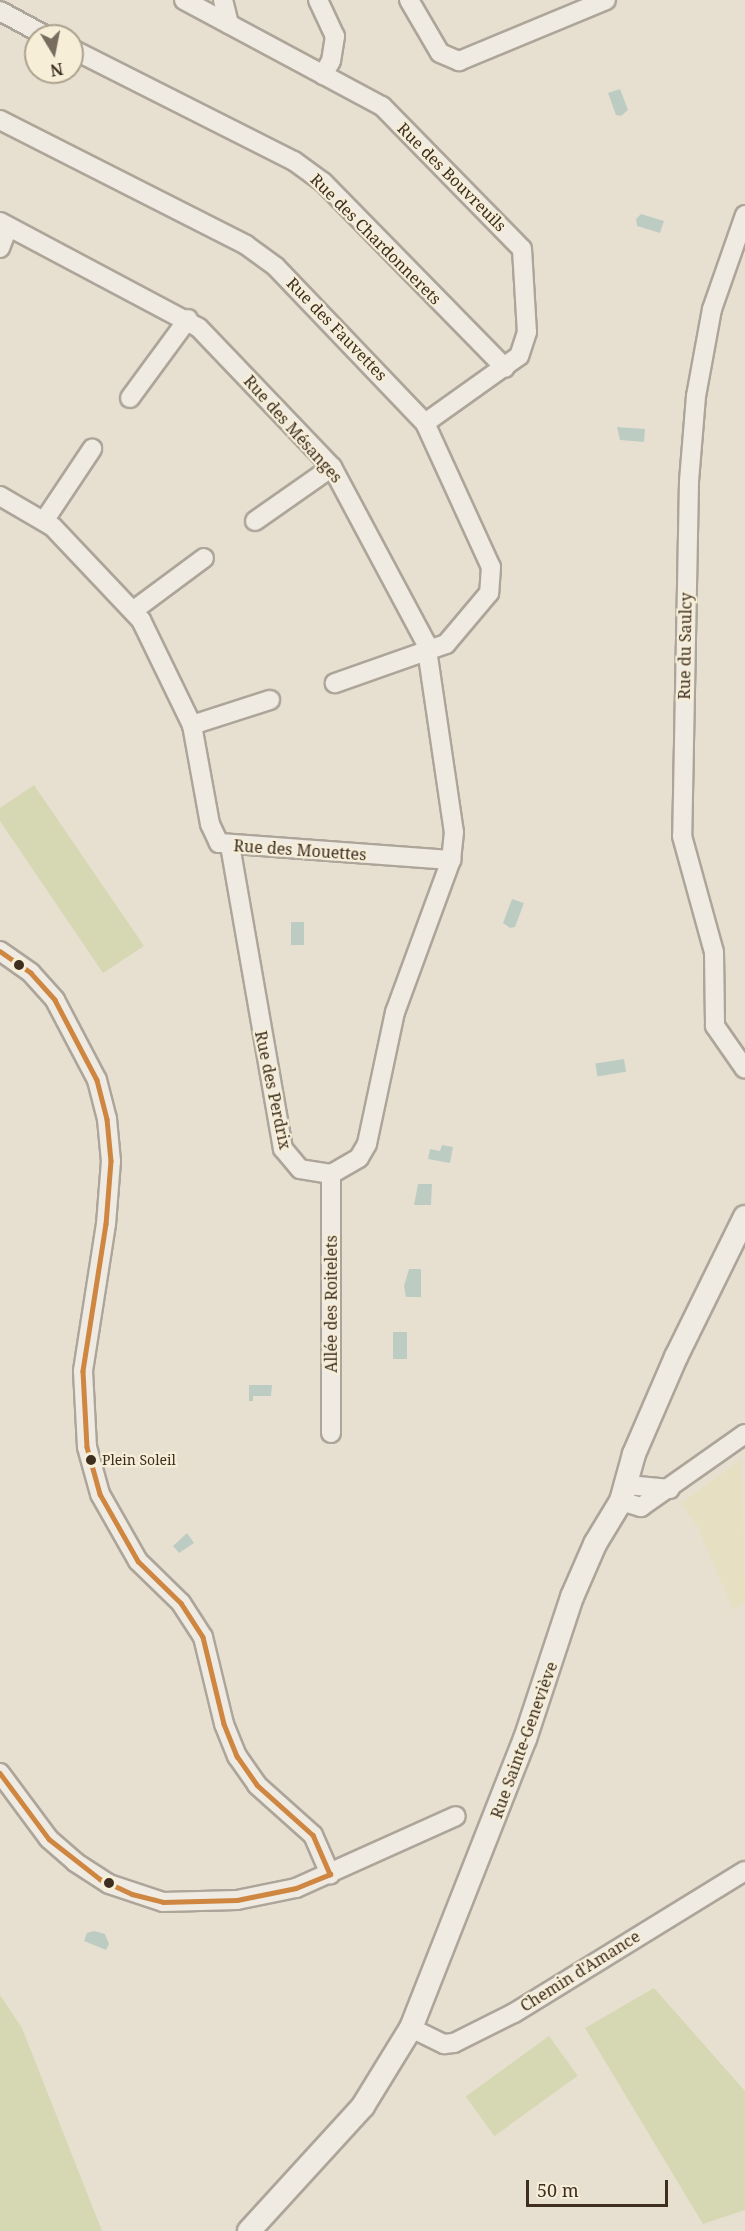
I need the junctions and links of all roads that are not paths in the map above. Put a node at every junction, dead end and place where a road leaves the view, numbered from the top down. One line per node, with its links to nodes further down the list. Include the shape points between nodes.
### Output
1 (184, 0): 8 (street, Rue des Bouvreuils)
2 (223, 0): 8 (street)
3 (318, 0): 10 (street, via 335,36 331,62)
4 (409, 0): 5 (street, via 440,53 459,61)
5 (606, 0)
6 (0, 11): 7 (street)
7 (24, 24)
8 (229, 24): 10 (street, Rue des Bouvreuils)
9 (84, 55): 16 (street, Rue des Chardonnerets, via 294,161 323,183)
10 (323, 75): 16 (street, Rue des Bouvreuils, via 382,106 522,249 525,345)
11 (0, 120): 18 (street, Rue des Fauvettes, via 246,245 276,267)
12 (745, 215): 33 (street, Rue du Saulcy, via 712,309 696,396 689,482 682,836 714,952 715,1026)
13 (4, 224): 14 (street); 15 (street, Rue des Mésanges)
14 (0, 248)
15 (188, 319): 17 (street); 20 (street, Rue des Mésanges)
16 (505, 368): 18 (street, Rue des Bouvreuils)
17 (130, 398)
18 (425, 423): 26 (street, Rue des Fauvettes, via 491,567 493,580 489,593 459,630 446,644)
19 (92, 449): 22 (street)
20 (332, 467): 23 (street); 26 (street, Rue des Mésanges)
21 (0, 496): 22 (street, Rue des Mouettes)
22 (44, 521): 25 (street, Rue des Mouettes)
23 (255, 521)
24 (204, 558): 25 (street)
25 (134, 610): 29 (street, Rue des Mouettes)
26 (428, 651): 27 (street, via 357,672); 31 (street, Rue des Mésanges, via 454,832)
27 (335, 683)
28 (270, 700): 29 (street)
29 (192, 725): 30 (street, Rue des Mouettes, via 211,831 219,843)
30 (230, 846): 31 (street, Rue des Mouettes); 34 (street, Rue des Perdrix, via 283,1149 300,1169)
31 (451, 860): 34 (street, via 395,1012 367,1144 359,1158)
32 (0, 951): 42 (street, via 31,972 56,1000 97,1080 107,1119 111,1161 106,1224 83,1371 87,1447 100,1494 138,1561 181,1603 203,1637 224,1725 237,1756 257,1785 313,1834)
33 (745, 1069)
34 (331, 1174): 36 (street, Allée des Roitelets)
35 (745, 1217): 38 (street, Rue Sainte-Geneviève, via 676,1358 634,1454)
36 (331, 1433)
37 (745, 1434): 38 (street, via 672,1489)
38 (624, 1493): 43 (street, Rue Sainte-Geneviève, via 595,1544 572,1597 525,1739)
39 (0, 1773): 42 (street, via 49,1839 100,1879 132,1894 190,1903 237,1900 296,1888)
40 (456, 1816): 42 (street)
41 (745, 1870): 43 (street, Chemin d'Amance, via 514,2013 454,2043 444,2044)
42 (330, 1874)
43 (411, 2028): 44 (street, Rue Sainte-Geneviève, via 363,2106)
44 (249, 2231)

